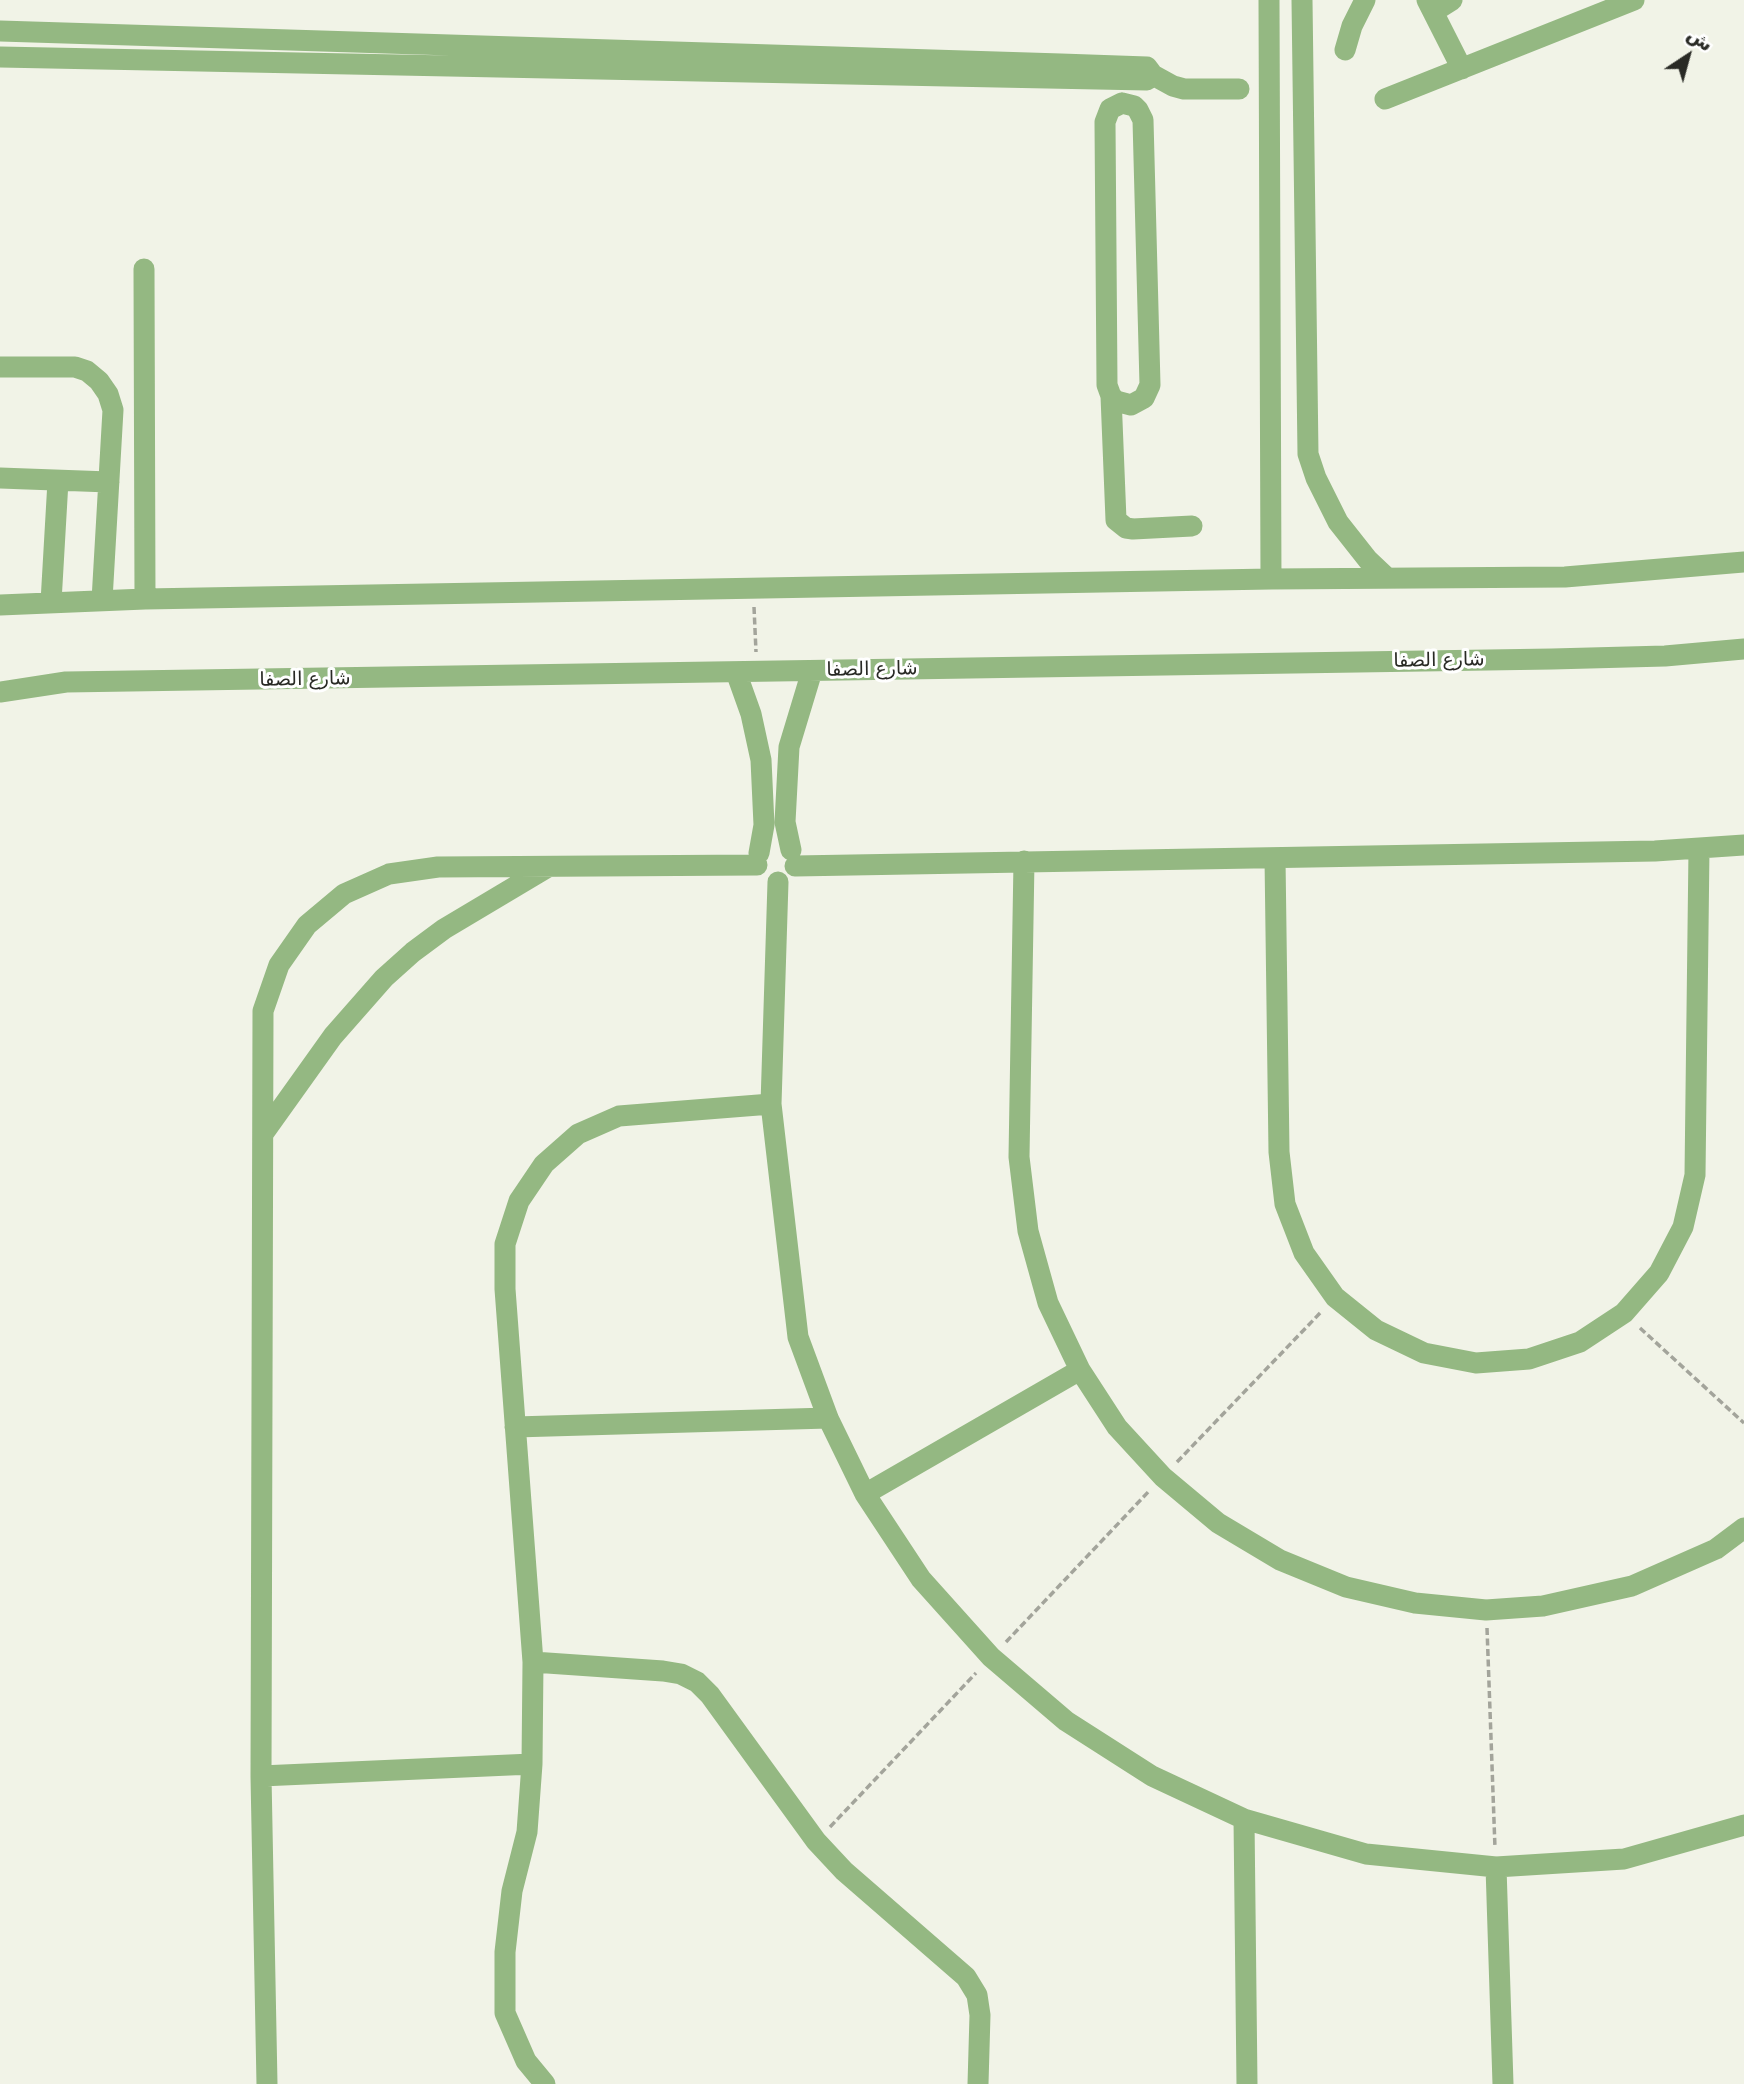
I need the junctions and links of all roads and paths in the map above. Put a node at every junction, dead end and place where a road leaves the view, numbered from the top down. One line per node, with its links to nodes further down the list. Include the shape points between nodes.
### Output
1 (1269, 0): 25 (street)
2 (1302, 0): 24 (street)
3 (1364, 0): 11 (street)
4 (1452, 0): 6 (street)
5 (1633, 0): 17 (street)
6 (1430, 6): 17 (street)
7 (0, 31): 8 (street)
8 (124, 35): 9 (street); 13 (street)
9 (184, 37): 10 (street); 14 (street)
10 (385, 43): 15 (street); 16 (street)
11 (1345, 50)
12 (0, 58): 13 (street)
13 (124, 60): 14 (street)
14 (185, 61): 15 (street)
15 (385, 65): 16 (street)
16 (864, 66): 18 (street)
17 (1462, 69): 22 (street)
18 (1061, 71): 19 (street, via 1147,67); 20 (street)
19 (1153, 75): 20 (street, via 1147,80); 21 (street, via 1184,89)
20 (1121, 80): 23 (street)
21 (1239, 89)
22 (1385, 99)
23 (1122, 103): 28 (street, via 1110,109 1105,122 1107,385); 28 (street, via 1139,110 1143,120 1150,385 1144,398 1131,405)
24 (1306, 260): 25 (street); 34 (street, via 1308,454 1338,522)
25 (1270, 261): 35 (street)
26 (144, 269): 37 (street)
27 (0, 368): 31 (street, via 75,367 99,381 113,410)
28 (1111, 396): 32 (street, via 1116,520 1133,529)
29 (0, 478): 30 (street)
30 (58, 481): 31 (street); 39 (street)
31 (109, 482): 38 (street)
32 (1192, 526)
33 (1744, 562): 34 (street, via 1565,577)
34 (1386, 577): 35 (street)
35 (1271, 579): 36 (street)
36 (752, 588): 37 (street); 43 (path)
37 (145, 599): 38 (street)
38 (102, 600): 39 (street)
39 (51, 601): 40 (street)
40 (0, 605)
41 (1744, 649): 42 (street, شارع الصفا, via 1552,659)
42 (812, 671): 43 (street, شارع الصفا); 47 (street, via 789,747 785,822)
43 (746, 672): 44 (street, شارع الصفا, via 79,682); 49 (street, via 761,760 764,825)
44 (2, 691)
45 (1744, 845): 46 (street)
46 (1699, 849): 48 (street); 56 (street, via 1695,1175 1683,1227 1659,1273)
47 (793, 858): 49 (street, via 775,843 763,848); 50 (street); 52 (street, via 790,877)
48 (1275, 858): 50 (street); 55 (street, via 1279,1152 1285,1204 1304,1254)
49 (758, 859): 51 (street); 52 (street, via 758,871 767,880)
50 (1024, 862): 57 (street, via 1020,1157 1028,1231 1045,1291)
51 (549, 866): 54 (street, via 444,929 384,978 333,1036); 54 (street, via 438,866 389,874 344,894 307,925 279,965 263,1011)
52 (778, 882): 53 (street)
53 (771, 1104): 58 (street, via 798,1337); 60 (street, via 619,1116 578,1135 544,1164 519,1201 505,1244)
54 (263, 1134): 68 (street)
55 (1335, 1297): 56 (street, via 1376,1331 1424,1353 1476,1363 1530,1359 1580,1342); 61 (path)
56 (1624, 1313): 59 (path)
57 (1080, 1370): 61 (street, via 1117,1427); 62 (street)
58 (828, 1418): 60 (street); 62 (street)
59 (1744, 1423)
60 (515, 1427): 66 (street)
61 (1163, 1477): 64 (street, via 1218,1523 1269,1553 1346,1587 1415,1603); 65 (path)
62 (865, 1494): 65 (street, via 921,1579)
63 (1744, 1528): 64 (street, via 1716,1549 1632,1586 1543,1606)
64 (1486, 1609): 72 (path)
65 (991, 1657): 69 (street, via 1066,1721 1152,1776); 71 (path)
66 (533, 1662): 67 (street); 71 (street, via 663,1671 697,1682)
67 (532, 1764): 68 (street); 74 (street, via 527,1832 512,1891 505,1952 505,2013 526,2061)
68 (261, 1776): 73 (street)
69 (1244, 1819): 72 (street, via 1366,1854); 76 (street)
70 (1744, 1825): 72 (street, via 1624,1859)
71 (816, 1841): 75 (street, via 966,1977 980,2015)
72 (1496, 1867): 77 (street)
73 (267, 2084)
74 (545, 2084)
75 (978, 2084)
76 (1247, 2084)
77 (1503, 2084)

